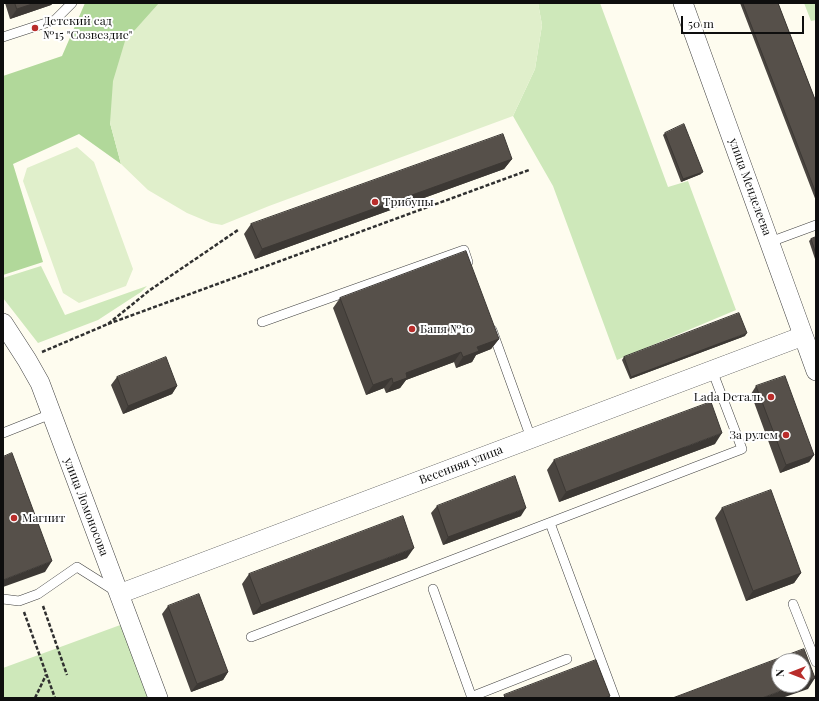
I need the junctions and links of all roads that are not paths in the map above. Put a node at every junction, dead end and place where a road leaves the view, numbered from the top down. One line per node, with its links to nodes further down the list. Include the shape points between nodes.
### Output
1 (72, 3): 3 (lane, via 55,20)
2 (683, 3): 5 (street, улица Менделеева)
3 (3, 37)
4 (816, 225): 5 (lane)
5 (770, 242): 10 (street, улица Менделеева)
6 (472, 273): 8 (lane, via 464,250)
7 (488, 318): 15 (lane)
8 (262, 322)
9 (3, 323): 13 (street, улица Ломоносова, via 40,383)
10 (803, 336): 11 (street, Весенняя улица); 12 (street, улица Менделеева)
11 (712, 370): 15 (street, Весенняя улица); 16 (lane, via 742,450)
12 (816, 371)
13 (51, 414): 14 (lane); 18 (street, улица Ломоносова)
14 (3, 433)
15 (531, 438): 18 (street, Весенняя улица)
16 (550, 523): 21 (lane); 26 (lane)
17 (433, 589): 24 (lane)
18 (119, 594): 19 (lane, via 77,567 38,594 20,601); 25 (street, улица Ломоносова)
19 (3, 599)
20 (793, 604): 23 (lane)
21 (251, 637)
22 (567, 659): 24 (lane)
23 (816, 662)
24 (472, 697)
25 (158, 698)
26 (615, 698)

